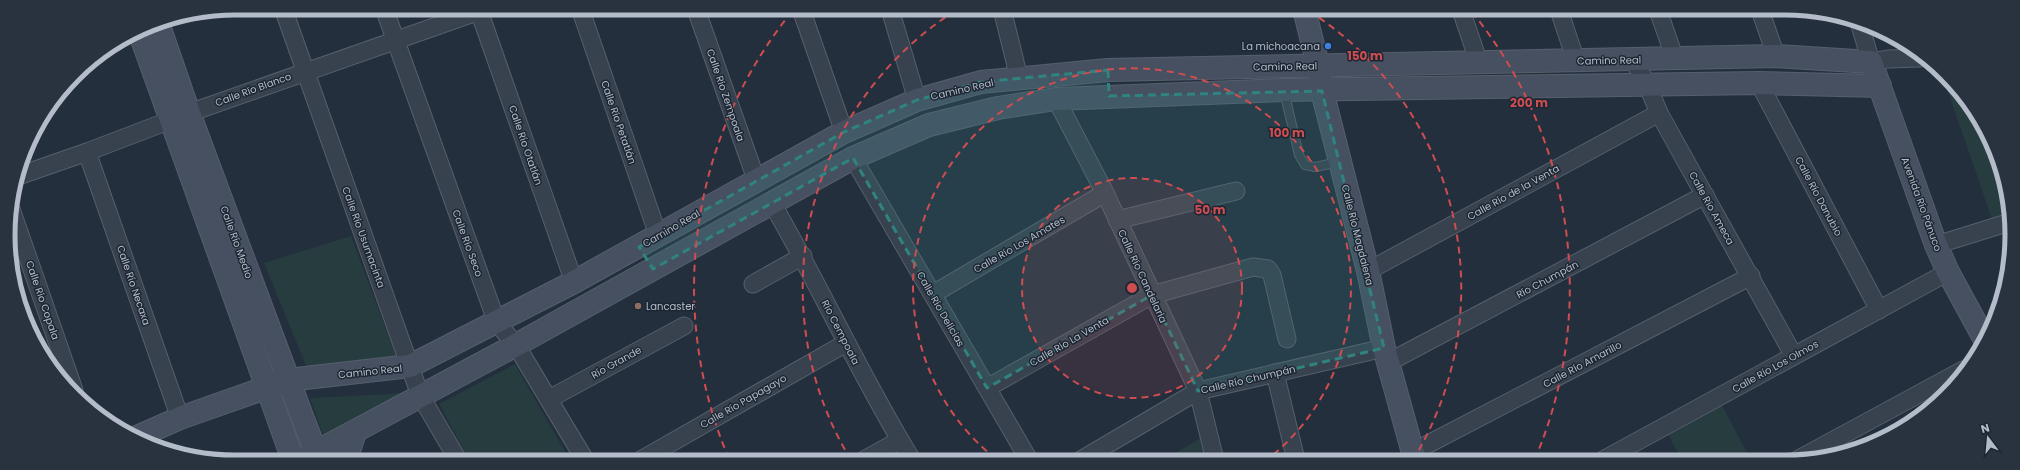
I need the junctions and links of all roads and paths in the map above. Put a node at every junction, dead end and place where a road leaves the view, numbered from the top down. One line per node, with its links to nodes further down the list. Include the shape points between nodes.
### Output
1 (285, 15): 28 (street, Calle Río Usumacinta)
2 (387, 15): 18 (street, Calle Río Seco)
3 (465, 15): 18 (street, Calle Río Blanco)
4 (483, 15): 63 (street, Calle Río Otatlán)
5 (582, 15): 54 (street, Calle Río Petatlán)
6 (698, 15): 45 (street, Calle Río Zempoala)
7 (803, 15): 40 (street)
8 (892, 15): 37 (street)
9 (1003, 15): 29 (street)
10 (1306, 15): 26 (street, Calle Río Magdalena)
11 (1463, 15): 25 (street)
12 (1561, 15): 24 (street)
13 (1660, 15): 21 (street)
14 (1762, 15): 19 (street)
15 (159, 29): 39 (street, Calle Río Medio)
16 (1863, 30): 23 (street)
17 (142, 36): 39 (street, Calle Río Medio)
18 (396, 41): 28 (street, Calle Río Blanco); 68 (street, Calle Río Seco)
19 (1776, 56): 21 (street, Camino Real); 23 (street, Camino Real)
20 (1916, 58): 23 (street, Camino Real)
21 (1675, 59): 22 (street, Camino Real)
22 (1633, 60): 24 (street, Camino Real); 31 (street, Calle Río Ameca)
23 (1880, 60): 32 (street, Avenida Río Pánuco)
24 (1576, 61): 25 (street, Camino Real)
25 (1479, 63): 26 (street, Camino Real)
26 (1318, 65): 27 (street, Camino Real); 34 (street, Calle Río Magdalena)
27 (1108, 70): 29 (street, Camino Real); 35 (street)
28 (305, 71): 39 (street, Calle Río Blanco); 76 (street, Calle Río Usumacinta)
29 (1019, 78): 37 (street, Camino Real, via 981,82)
30 (1759, 83): 31 (street); 32 (street); 67 (street, Calle Río Danubio)
31 (1648, 84): 34 (street); 38 (street, Calle Río Ameca)
32 (1880, 86): 56 (street, Avenida Río Pánuco)
33 (1284, 90): 34 (street); 35 (street); 43 (lane, via 1299,155 1305,165 1315,167)
34 (1322, 91): 43 (street, Calle Río Magdalena)
35 (1109, 96): 36 (street)
36 (1056, 99): 42 (street, via 998,108 929,125); 47 (street, Calle Río Candelaria)
37 (917, 100): 40 (street, Camino Real)
38 (1659, 113): 48 (street, Calle Río Ameca); 60 (street, Calle Río de la Venta)
39 (180, 116): 41 (street, Calle Río Blanco); 80 (street, Calle Río Medio)
40 (844, 132): 45 (street, Camino Real)
41 (87, 152): 44 (street, Calle Río Blanco); 85 (street, Calle Río Necaxa)
42 (853, 158): 49 (street); 65 (street, Calle Río Delicias)
43 (1340, 162): 60 (street, Calle Río Magdalena)
44 (23, 174)
45 (756, 182): 50 (street, Camino Real)
46 (1236, 191): 51 (street)
47 (1104, 193): 51 (street, Calle Río Candelaria); 65 (street, Calle Río Los Amates)
48 (1705, 195): 62 (street, Calle Río Ameca); 74 (street, Río Chumpán)
49 (772, 203): 55 (street); 58 (street, Río Cempoala)
50 (701, 211): 54 (street, Camino Real); 55 (street)
51 (1117, 220): 66 (street, Calle Río Candelaria)
52 (15, 221): 79 (street, Calle Río Copala)
53 (2005, 224): 56 (street)
54 (658, 235): 57 (street, Camino Real)
55 (714, 236): 59 (street)
56 (1936, 245): 61 (street, Avenida Río Pánuco)
57 (639, 247): 59 (street); 63 (street, Camino Real)
58 (803, 256): 64 (street); 72 (street, Río Cempoala)
59 (653, 269): 73 (street)
60 (1368, 271): 74 (street, Calle Río Magdalena)
61 (1948, 272): 67 (street, Calle Río Los Olmos); 70 (street, Avenida Río Pánuco)
62 (1750, 276): 75 (street, Calle Río Ameca); 104 (street, Calle Río Amarillo)
63 (574, 282): 68 (street, Camino Real)
64 (753, 284)
65 (932, 294): 81 (street, Calle Río Delicias)
66 (1152, 294): 71 (street, Calle Río La Venta, via 1254,268 1268,269 1275,281); 81 (street, Calle Río La Venta); 82 (street, Calle Río Candelaria)
67 (1879, 310): 75 (street, Calle Río Los Olmos)
68 (497, 323): 73 (street, Calle Río Seco); 76 (street, Camino Real)
69 (684, 326): 84 (street, Río Grande)
70 (1981, 333)
71 (1287, 340)
72 (846, 343): 88 (street, Río Cempoala); 96 (street, Calle Río Papagayo)
73 (516, 345): 83 (street); 84 (street, Calle Río Seco)
74 (1387, 355): 77 (street, Calle Río Chumpán); 103 (street, Calle Río Magdalena)
75 (1794, 356): 105 (street, Calle Río Los Olmos)
76 (410, 366): 80 (street, Camino Real); 83 (street, Calle Río Usumacinta)
77 (1275, 373): 82 (street, Calle Río Chumpán); 102 (street)
78 (1955, 374): 89 (street)
79 (71, 381)
80 (278, 384): 85 (street, Camino Real); 90 (street, Calle Río Medio); 91 (street, Calle Río Medio)
81 (987, 388): 99 (street, Calle Río Delicias)
82 (1198, 391): 100 (street, Calle Río Chumpán); 101 (street, Calle Río Candelaria)
83 (420, 395): 86 (street); 94 (street, Calle Río Usumacinta)
84 (549, 399): 95 (street, Calle Río Seco)
85 (180, 418): 87 (street, Camino Real)
86 (356, 432): 92 (street); 93 (street)
87 (143, 434)
88 (900, 440): 97 (street); 98 (street, Río Cempoala)
89 (1809, 454)
90 (292, 455)
91 (311, 455)
92 (317, 455)
93 (348, 455)
94 (455, 455)
95 (582, 455)
96 (650, 455)
97 (873, 455)
98 (909, 455)
99 (1026, 455)
100 (1089, 455)
101 (1214, 455)
102 (1295, 455)
103 (1414, 455)
104 (1416, 455)
105 (1612, 455)

